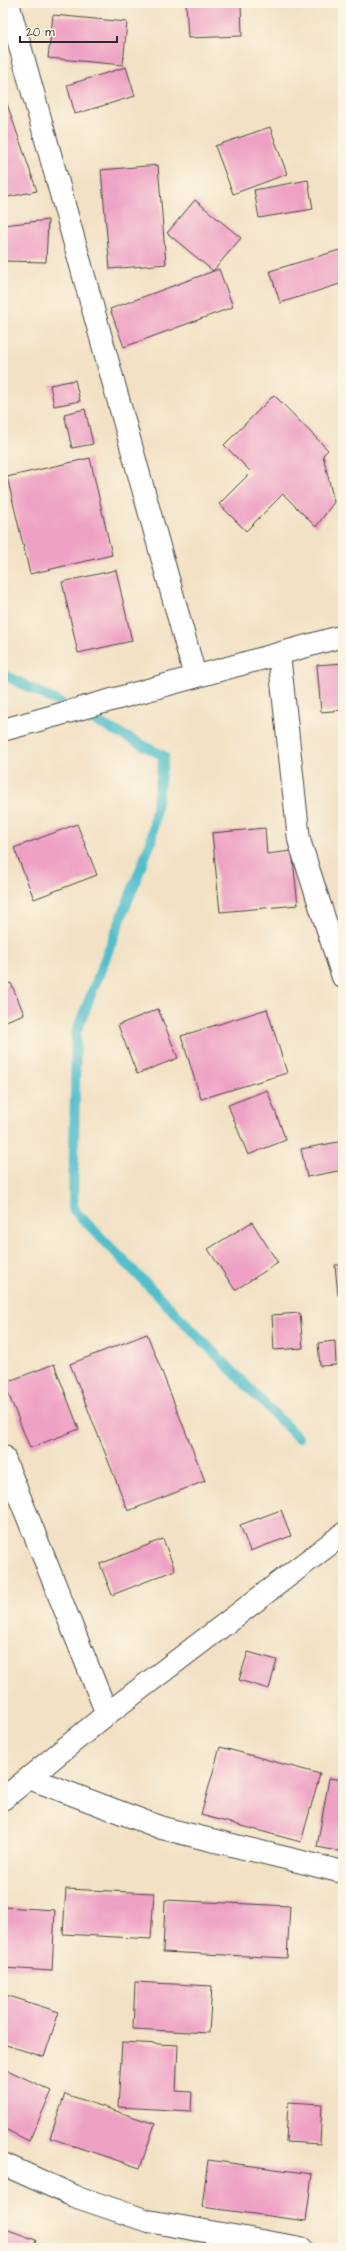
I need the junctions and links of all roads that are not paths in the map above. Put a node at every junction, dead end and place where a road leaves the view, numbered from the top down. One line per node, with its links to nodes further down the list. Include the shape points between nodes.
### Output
1 (8, 3): 4 (street)
2 (343, 636): 3 (street)
3 (279, 654): 4 (street); 6 (street, via 299,840)
4 (194, 676): 5 (street)
5 (3, 730)
6 (343, 977)
7 (3, 1456): 9 (street)
8 (343, 1534): 9 (street)
9 (107, 1714): 10 (street)
10 (29, 1778): 11 (street); 12 (street, via 162,1828)
11 (3, 1799)
12 (343, 1872)
13 (3, 2164): 14 (street, via 74,2196 148,2221)
14 (301, 2248)

